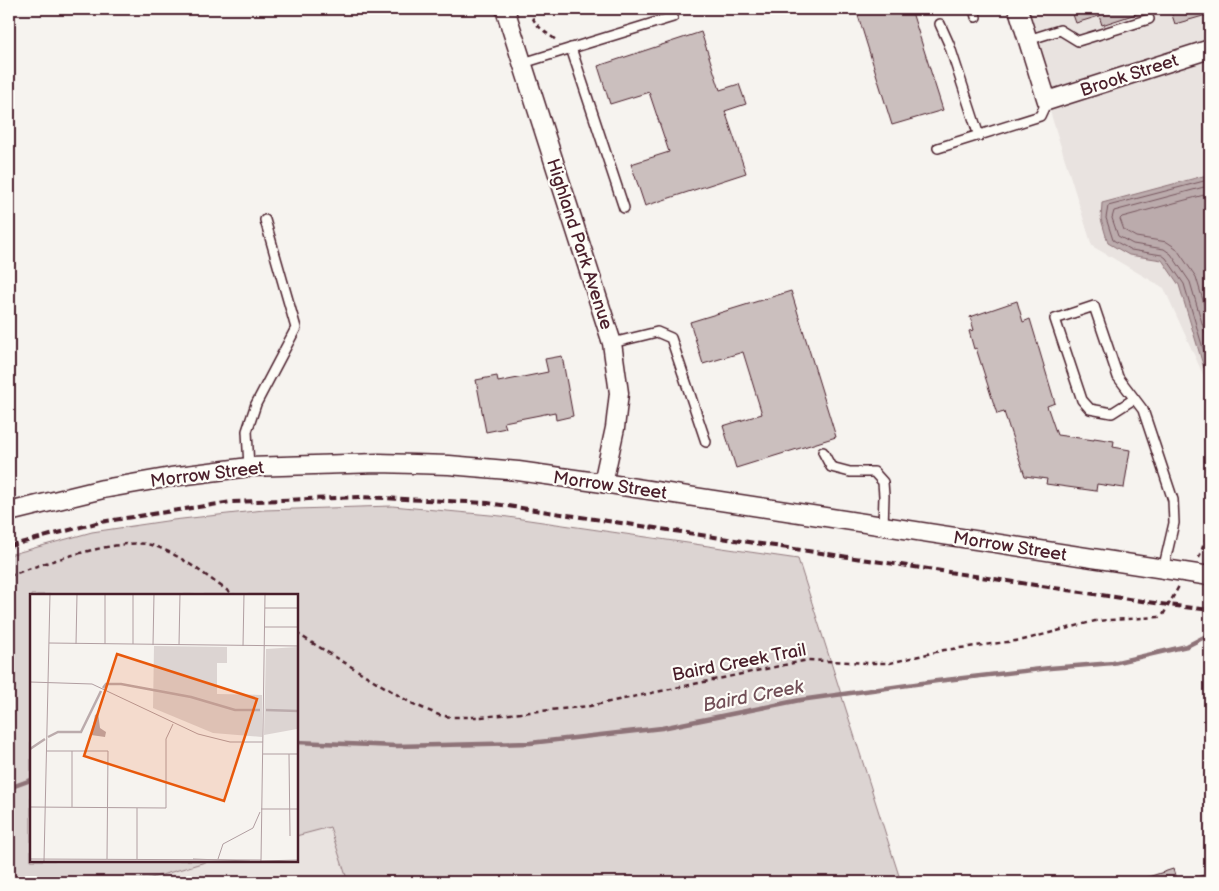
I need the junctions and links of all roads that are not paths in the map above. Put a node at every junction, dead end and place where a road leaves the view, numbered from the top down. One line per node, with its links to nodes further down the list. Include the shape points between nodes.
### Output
1 (505, 9): 9 (street, Highland Park Avenue)
2 (1018, 9): 6 (street)
3 (673, 17): 7 (lane)
4 (1150, 20): 6 (lane, via 1078,41 1060,30)
5 (940, 24): 11 (lane)
6 (1028, 40): 10 (street)
7 (571, 48): 9 (lane); 13 (lane)
8 (1210, 48): 10 (street, Brook Street)
9 (523, 63): 15 (street, Highland Park Avenue)
10 (1047, 100): 11 (lane, via 1040,116)
11 (979, 136): 12 (lane)
12 (938, 148)
13 (624, 208)
14 (266, 220): 19 (lane, via 296,328 256,404 247,431)
15 (612, 343): 17 (lane, via 658,332 671,338); 20 (street, Highland Park Avenue, via 619,393)
16 (1134, 399): 16 (lane, via 1118,377 1094,306 1055,319 1082,400 1090,409 1112,412); 23 (lane, via 1143,410 1173,500 1174,523)
17 (706, 442)
18 (823, 452): 22 (lane, via 831,467 850,472 874,472 883,482)
19 (248, 467): 20 (street, Morrow Street, via 379,463 449,465); 21 (street, Morrow Street, via 103,489)
20 (603, 483): 22 (street, Morrow Street)
21 (9, 512)
22 (883, 526): 23 (street, Morrow Street)
23 (1163, 570): 24 (street, Morrow Street)
24 (1210, 576)
25 (1210, 879): 26 (lane)
26 (1199, 882)

